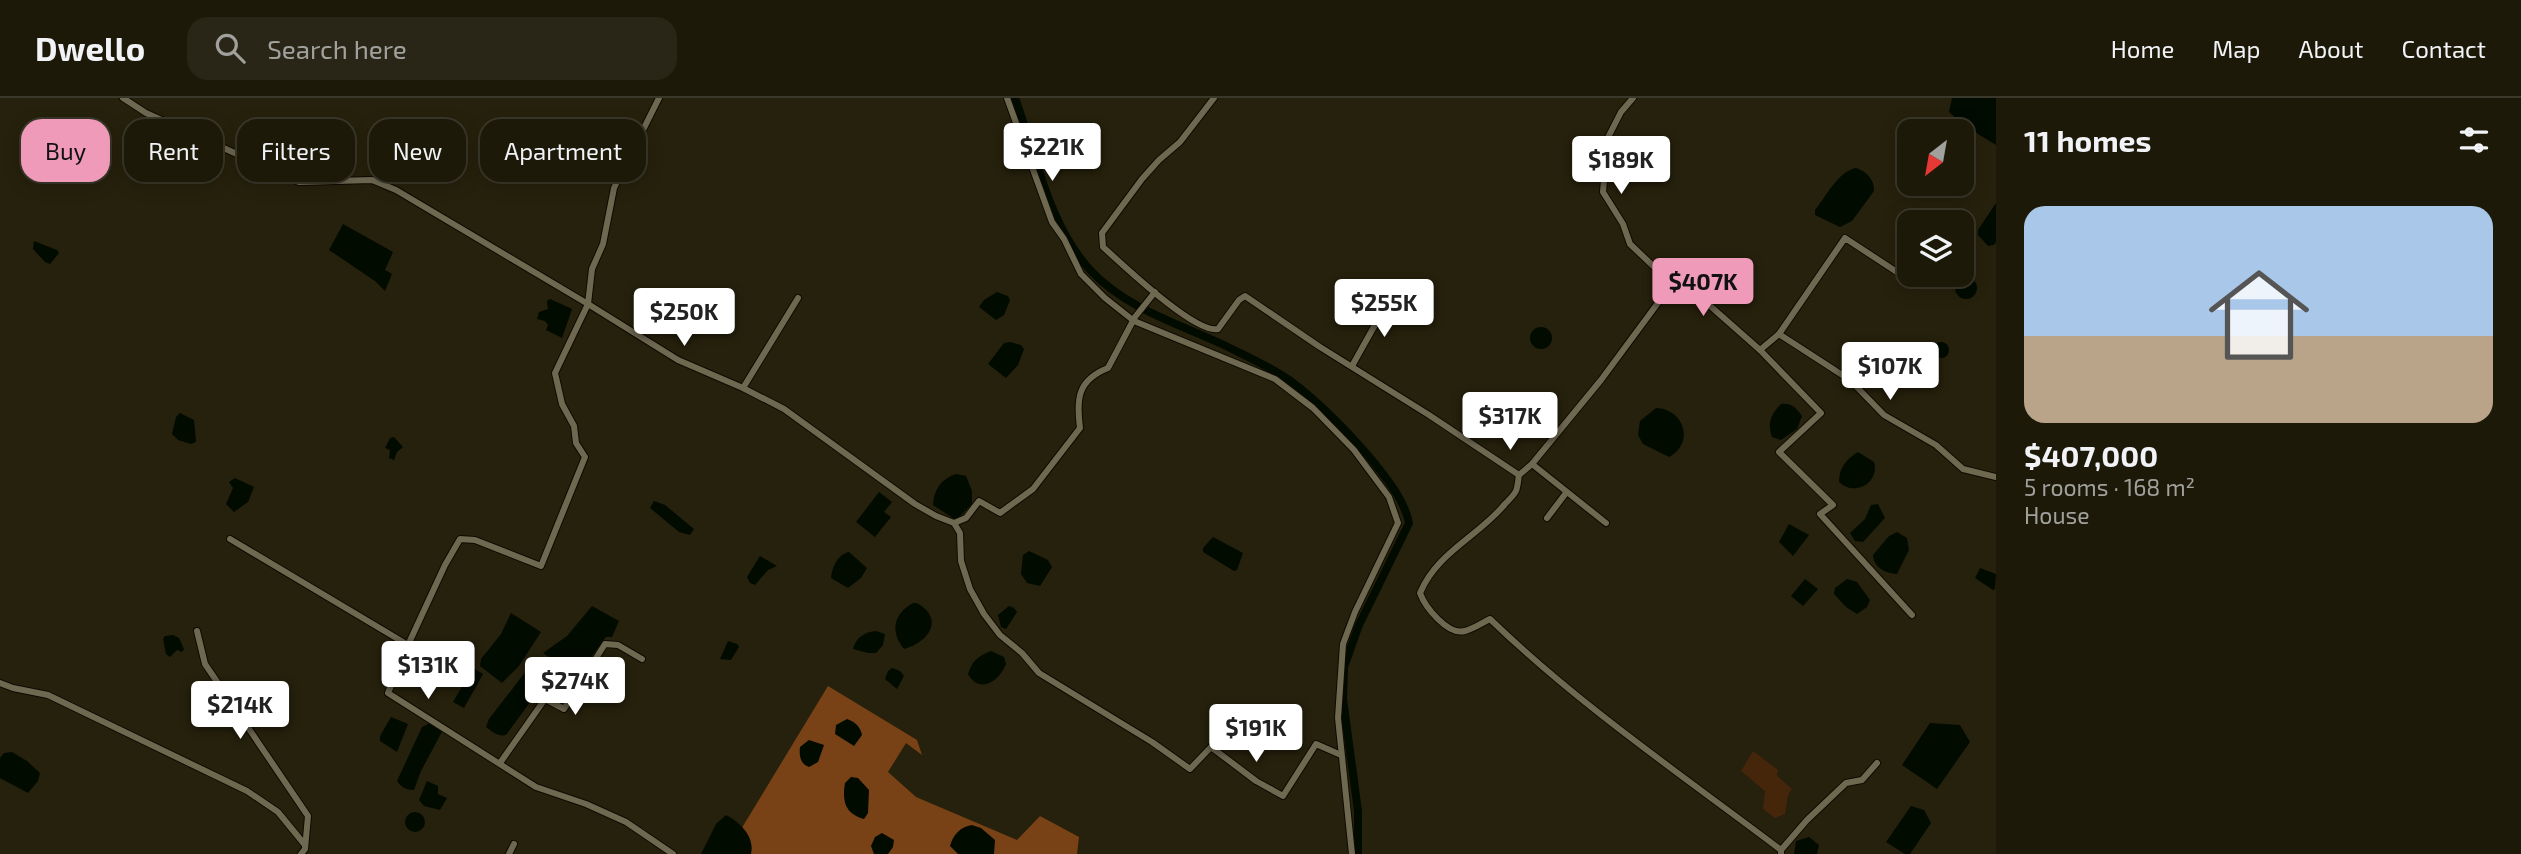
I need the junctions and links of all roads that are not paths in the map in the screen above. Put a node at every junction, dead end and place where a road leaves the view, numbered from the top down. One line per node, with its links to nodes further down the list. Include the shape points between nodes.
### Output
1 (123, 98): 11 (street, via 146,113 299,182 372,180 396,190)
2 (659, 98): 11 (street, via 614,188 603,244 592,269)
3 (1007, 98): 12 (street, via 1052,222 1082,274)
4 (1214, 98): 8 (street, via 1102,233 1103,247)
5 (1633, 98): 7 (street, via 1596,161 1604,180 1603,192 1630,244)
6 (1897, 272): 13 (street, via 1845,238)
7 (1672, 284): 14 (street, via 1691,289); 17 (street)
8 (1155, 292): 12 (street); 15 (street, via 1183,316 1212,330 1217,330 1245,296)
9 (798, 298): 16 (street)
10 (1390, 298): 15 (street)
11 (588, 304): 16 (street, via 678,360); 27 (street, via 555,373 562,404 585,457 541,566 475,540 460,539)
12 (1135, 319): 22 (street, via 1108,368 1082,388 1077,406 1080,428 1033,489 1000,513 979,501 966,518); 30 (street, via 1275,379 1313,408 1354,450 1389,497 1398,523 1343,644 1338,693)
13 (1779, 334): 14 (street); 19 (street, via 1850,380 1884,415 1936,445 1963,469)
14 (1760, 350): 25 (street, via 1821,413 1779,452 1833,505 1820,514)
15 (1352, 366): 18 (street)
16 (743, 388): 22 (street, via 784,409 915,504)
17 (1532, 464): 18 (street); 20 (street)
18 (1519, 475): 35 (street, via 1515,492 1493,519 1459,544 1424,582 1420,593 1432,614 1463,632 1490,619 1591,708)
19 (1996, 477)
20 (1566, 494): 21 (street); 23 (street)
21 (1547, 518)
22 (954, 523): 30 (street, via 970,589 1000,635 1039,673 1190,769 1211,747 1283,796 1316,744)
23 (1606, 523)
24 (230, 539): 27 (street)
25 (1912, 615)
26 (197, 631): 34 (street, via 205,664 308,816)
27 (408, 645): 31 (street, via 388,693)
28 (642, 659): 31 (street, via 618,645 605,644 565,709 545,699)
29 (0, 682): 34 (street, via 48,695 247,791 278,812)
30 (1341, 755): 39 (street)
31 (500, 763): 38 (street, via 536,787 626,821)
32 (1877, 763): 35 (street, via 1862,780 1846,783)
33 (514, 844): 37 (street)
34 (305, 845): 36 (street)
35 (1781, 852)
36 (301, 854)
37 (509, 854)
38 (673, 854)
39 (1352, 854)

